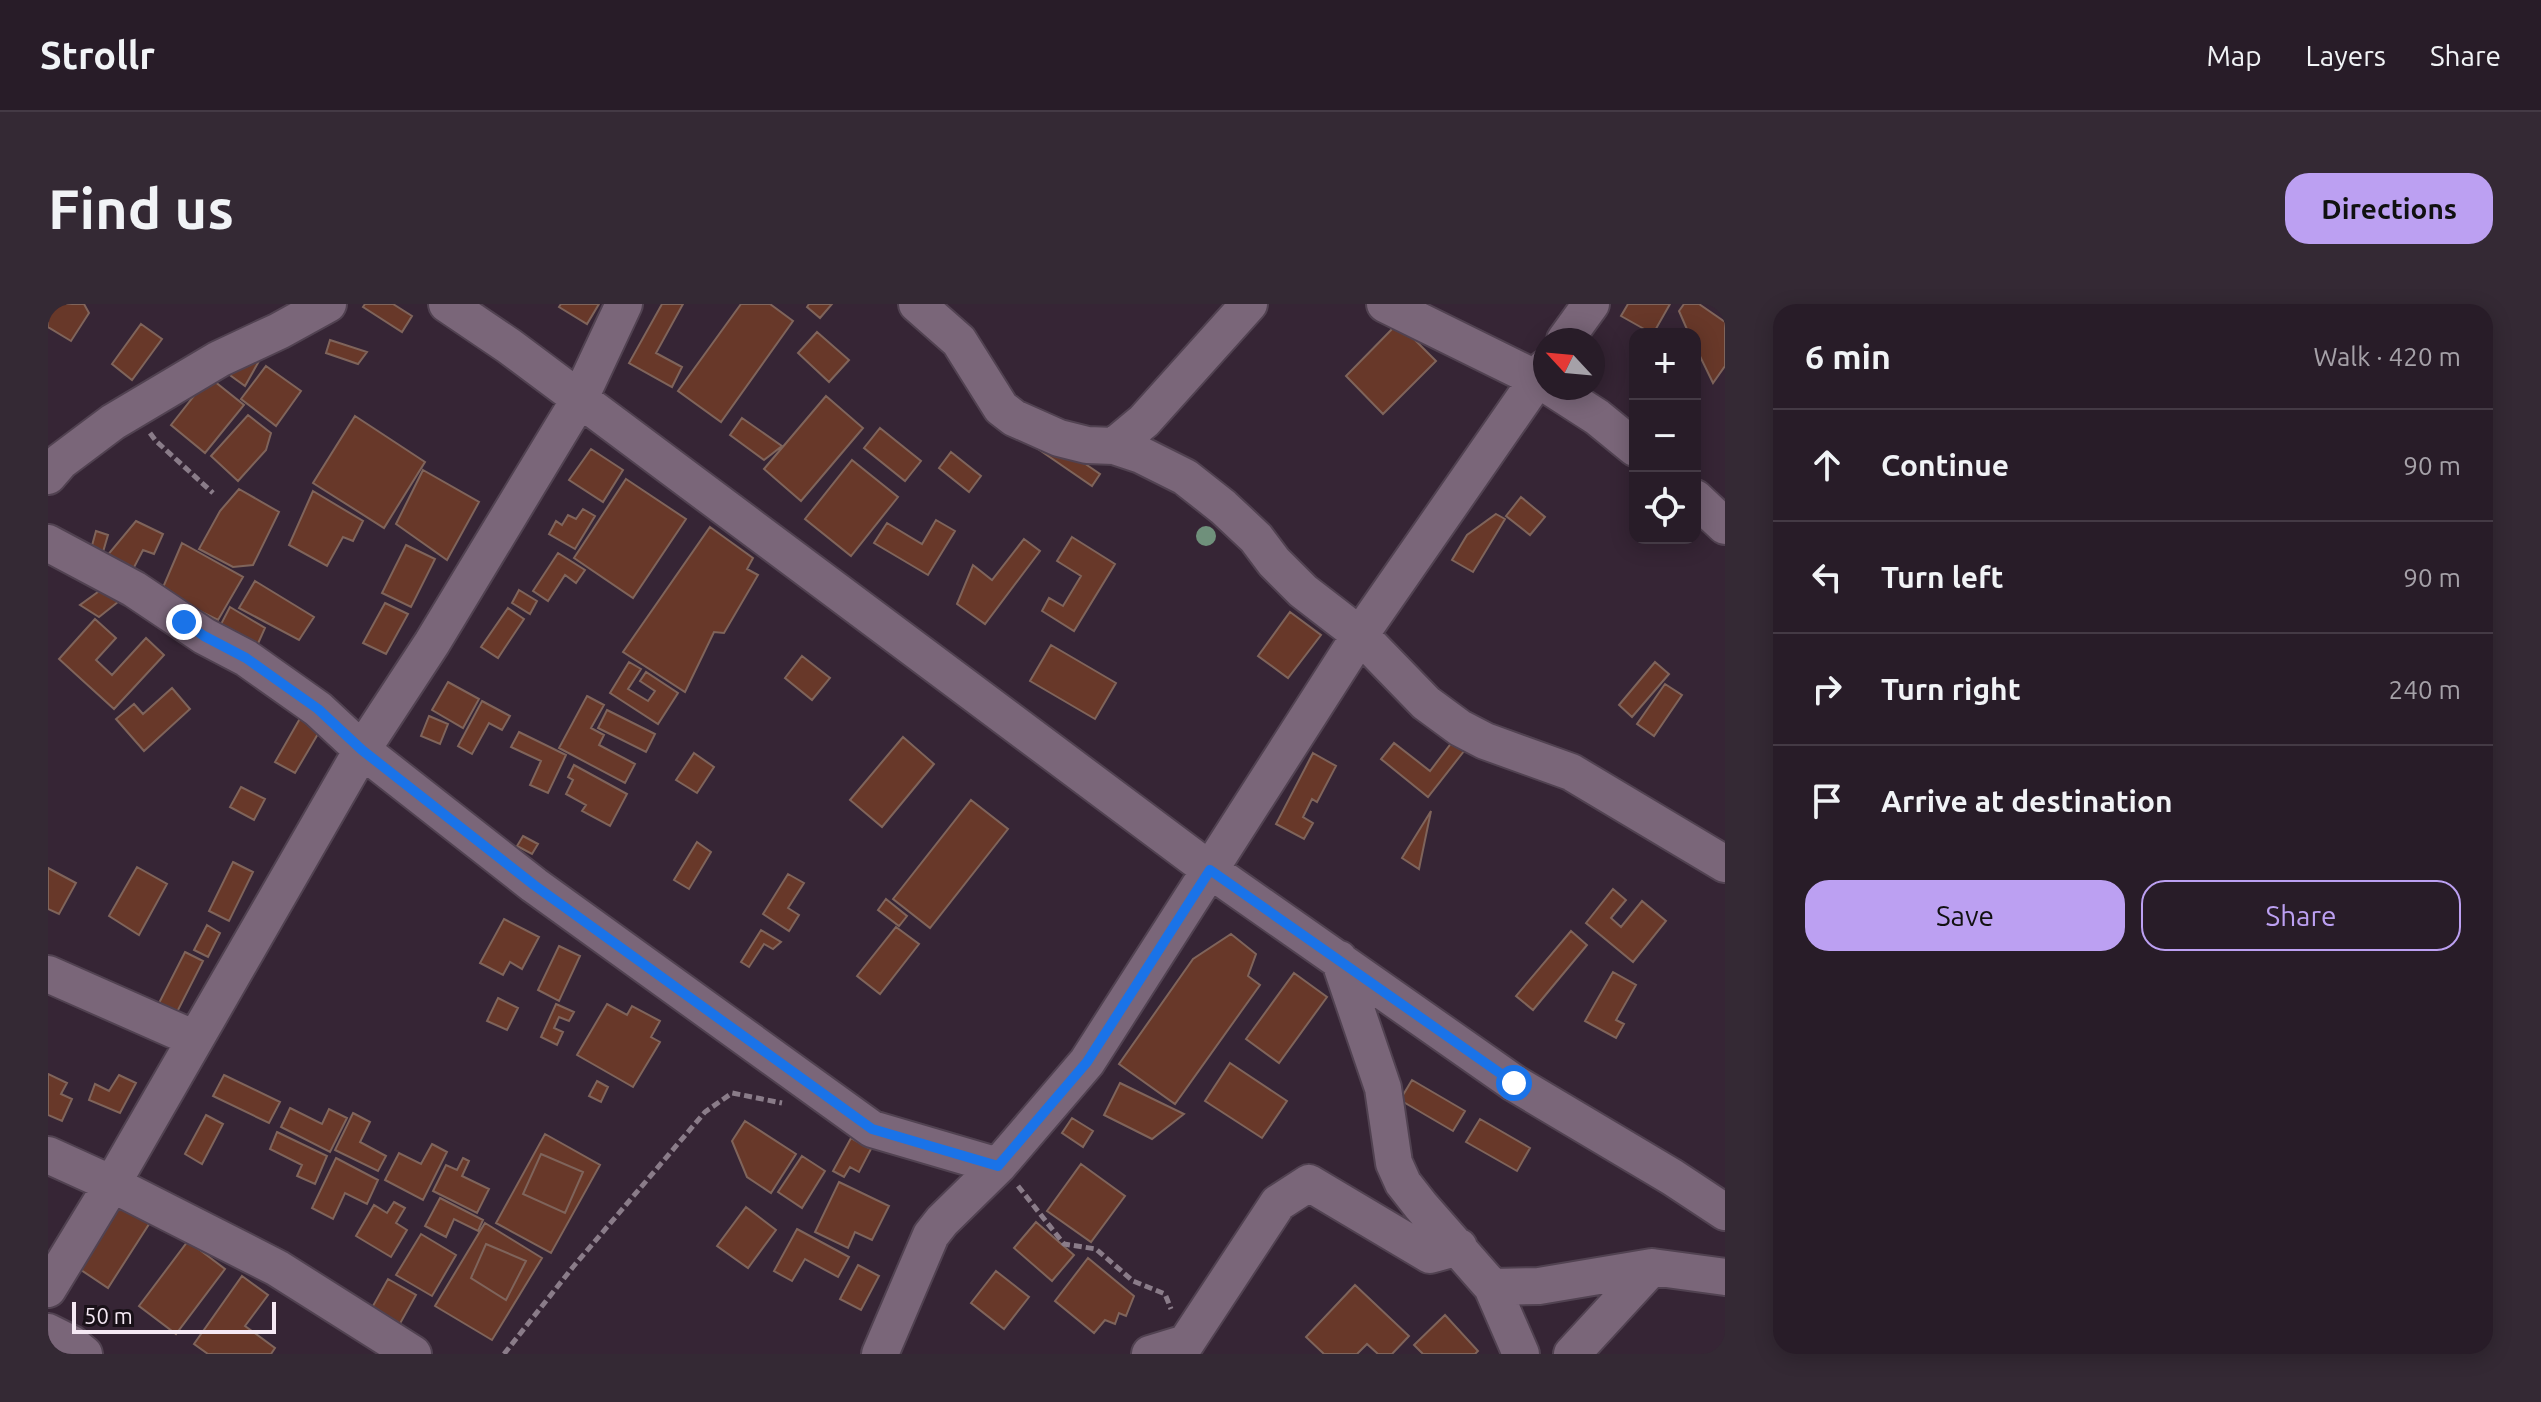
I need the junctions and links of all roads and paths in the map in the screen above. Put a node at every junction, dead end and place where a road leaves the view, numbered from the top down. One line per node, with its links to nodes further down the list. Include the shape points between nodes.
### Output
1 (328, 304): 13 (street)
2 (447, 304): 11 (street)
3 (624, 304): 11 (street)
4 (917, 304): 15 (street, via 959,341 1001,408 1014,418 1059,438)
5 (1249, 304): 15 (street, via 1144,421)
6 (1385, 304): 9 (street)
7 (1591, 304): 8 (street)
8 (1574, 328)
9 (1533, 374)
10 (1533, 397): 21 (street)
11 (579, 400): 22 (street); 24 (street)
12 (1573, 400): 14 (street)
13 (134, 409): 16 (street); 17 (path, via 156,441)
14 (1629, 443)
15 (1114, 446): 21 (street, via 1185,477 1214,499 1303,591)
16 (48, 476)
17 (213, 493)
18 (1701, 504): 19 (street)
19 (1725, 526)
20 (48, 543): 22 (street, via 246,658 318,709)
21 (1360, 635): 23 (street, via 1426,703 1460,728 1571,772); 24 (street)
22 (362, 750): 27 (street); 30 (street, via 534,885 872,1129)
23 (1725, 864)
24 (1210, 870): 25 (street); 30 (street, via 1087,1062)
25 (1339, 959): 32 (street, via 1514,1083); 33 (street, via 1383,1088 1394,1163 1403,1183)
26 (48, 974): 27 (street)
27 (195, 1039): 31 (street)
28 (795, 1105): 42 (path, via 732,1093 705,1112)
29 (48, 1155): 31 (street)
30 (998, 1166): 39 (path, via 1064,1244 1096,1249 1133,1281 1165,1294); 43 (street, via 931,1235)
31 (112, 1184): 37 (street); 41 (street, via 277,1268)
32 (1725, 1212)
33 (1459, 1247): 36 (street); 39 (street, via 1430,1255 1309,1183 1278,1203)
34 (1652, 1267): 35 (street); 36 (street, via 1539,1286); 46 (street)
35 (1725, 1277)
36 (1492, 1287): 45 (street)
37 (48, 1289)
38 (48, 1332): 40 (street)
39 (1186, 1343): 44 (street)
40 (84, 1354)
41 (413, 1354)
42 (504, 1354)
43 (880, 1354)
44 (1150, 1354)
45 (1521, 1354)
46 (1572, 1354)

